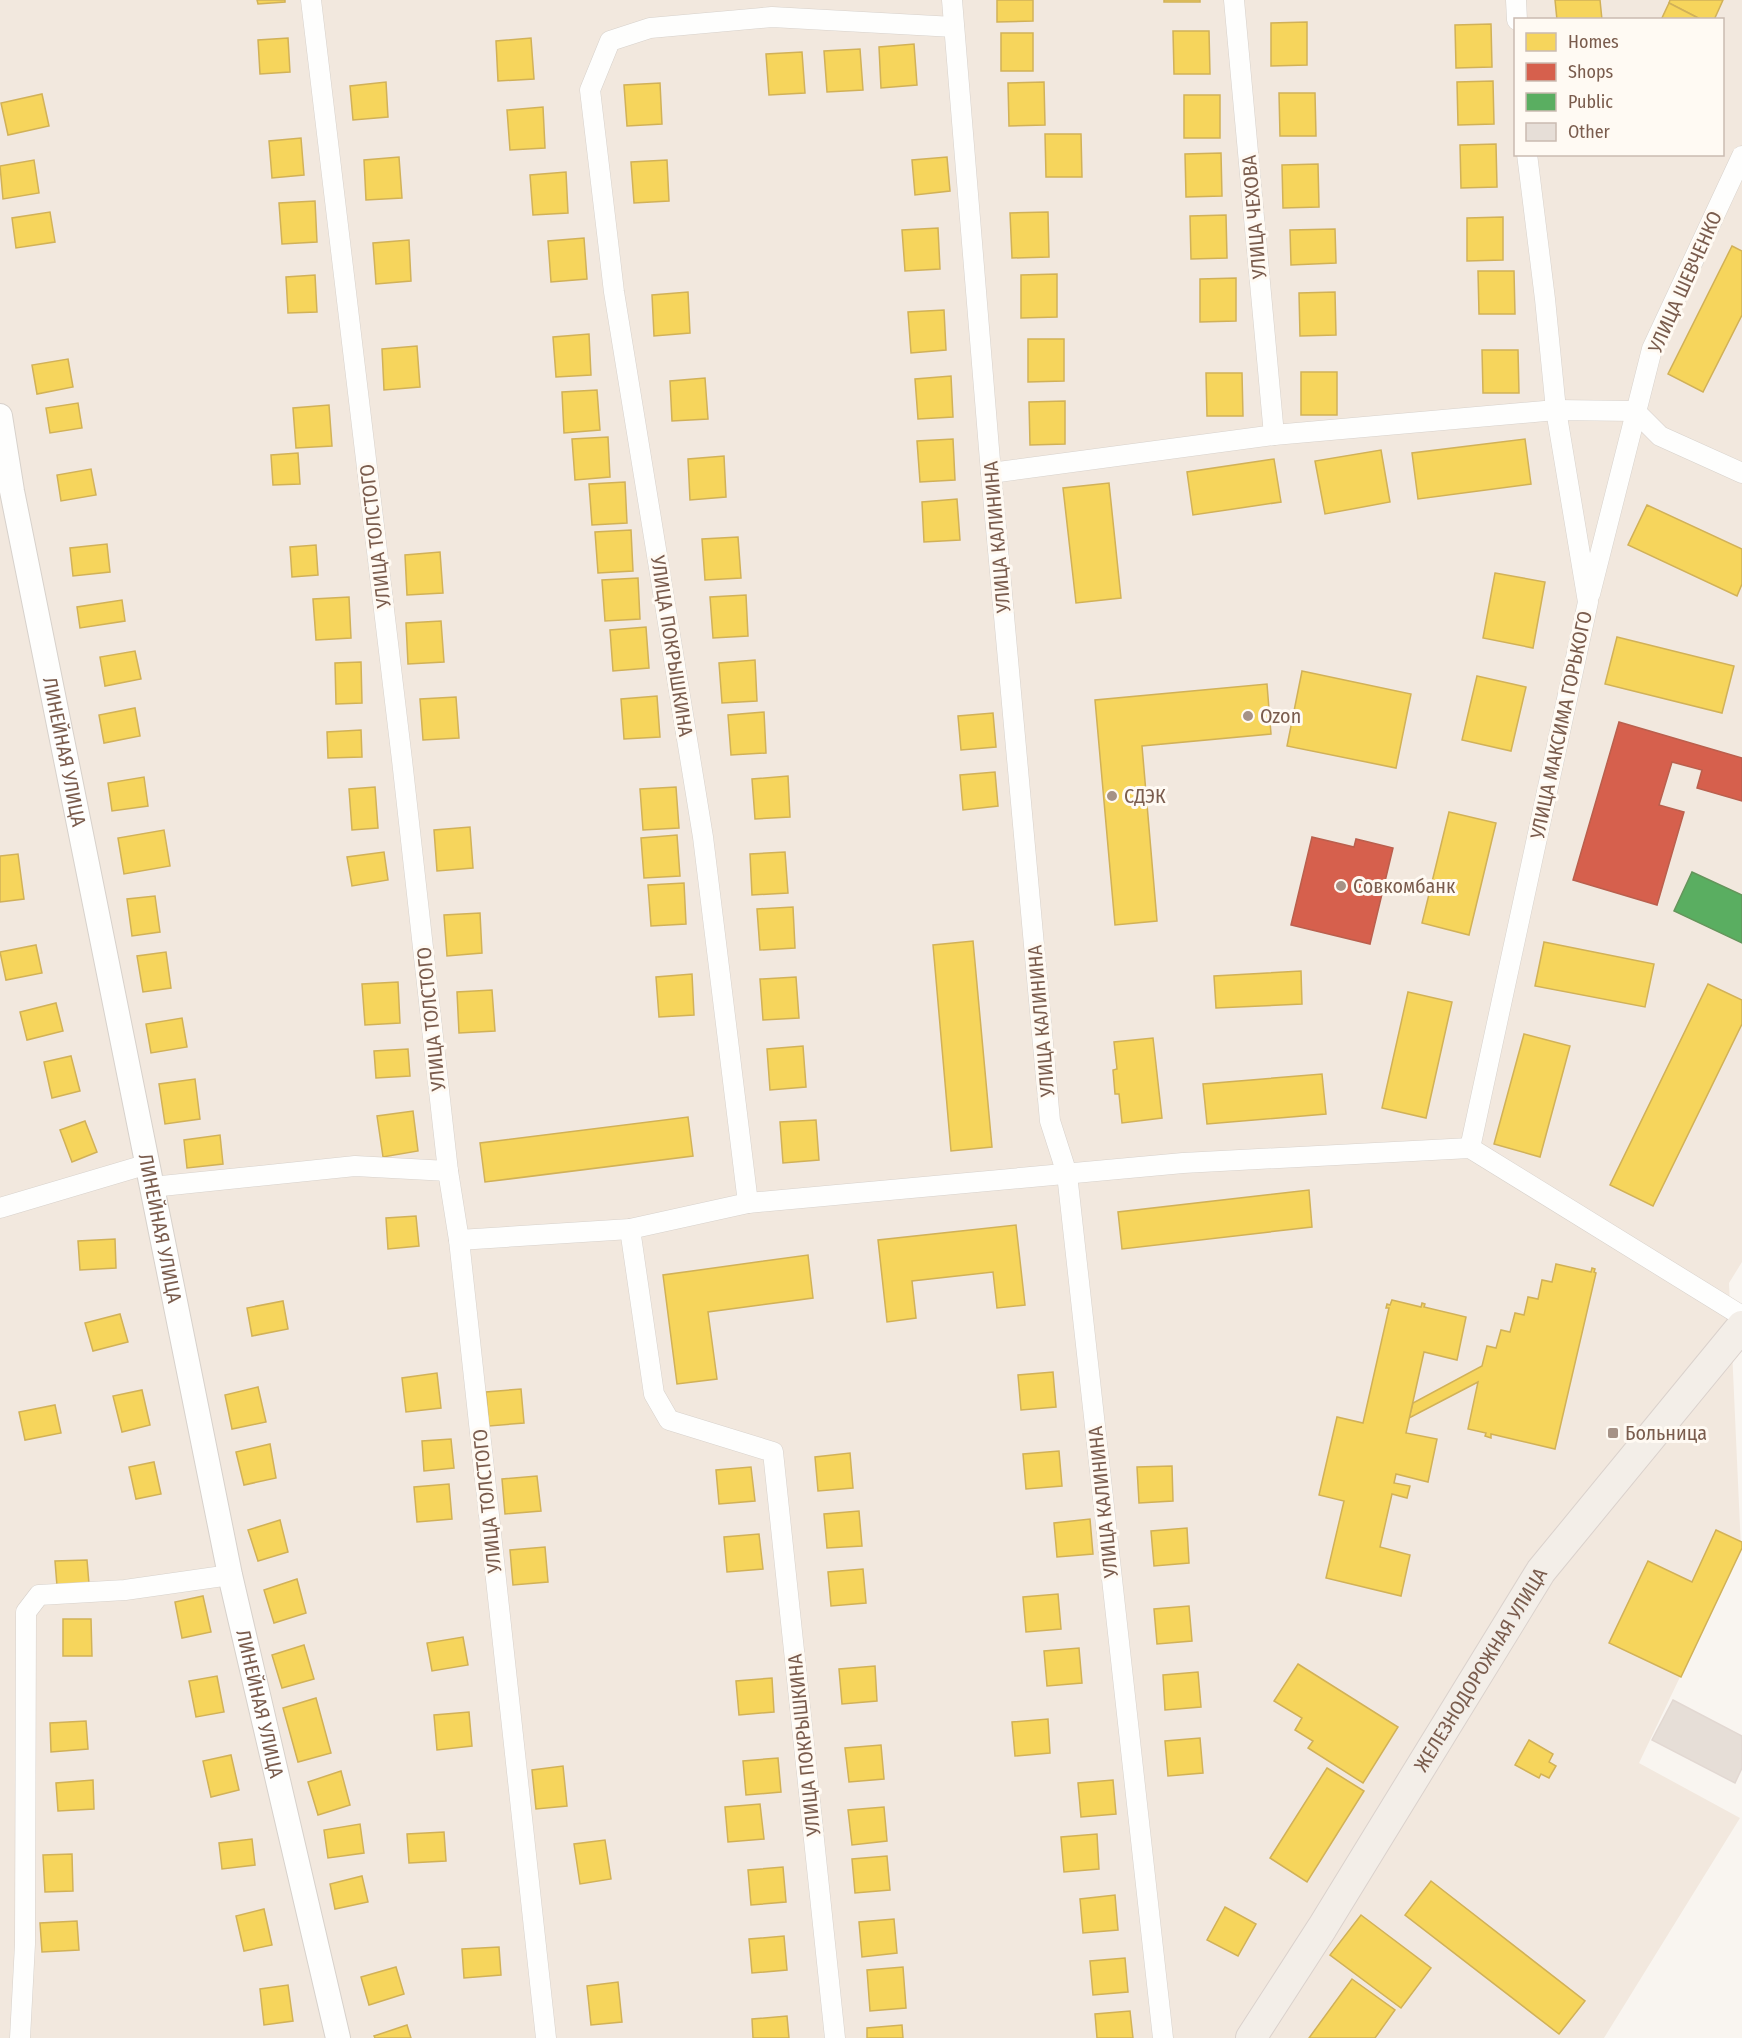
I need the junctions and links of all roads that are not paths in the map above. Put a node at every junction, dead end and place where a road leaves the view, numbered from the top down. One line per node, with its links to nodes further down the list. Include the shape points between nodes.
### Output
1 (311, 0): 17 (street, УЛИЦА ТОЛСТОГО)
2 (952, 0): 6 (street, УЛИЦА КАЛИНИНА)
3 (1234, 0): 12 (street, УЛИЦА ЧЕХОВА)
4 (1516, 0): 5 (street)
5 (1517, 18)
6 (954, 27): 13 (street, УЛИЦА КАЛИНИНА); 20 (street, УЛИЦА ПОКРЫШКИНА, via 772,17 650,28 610,41 590,90 614,292 703,837)
7 (1527, 156): 9 (street, УЛИЦА МАКСИМА ГОРЬКОГО)
8 (1742, 156): 10 (street, УЛИЦА ШЕВЧЕНКО, via 1653,350)
9 (1556, 410): 10 (street); 12 (street); 15 (street, УЛИЦА МАКСИМА ГОРЬКОГО)
10 (1635, 411): 14 (street, via 1660,436); 15 (street, УЛИЦА ШЕВЧЕНКО)
11 (0, 416): 19 (street, ЛИНЕЙНАЯ УЛИЦА)
12 (1275, 435): 13 (street)
13 (991, 473): 18 (street, УЛИЦА КАЛИНИНА, via 1050,1121)
14 (1742, 473)
15 (1588, 602): 16 (street, УЛИЦА МАКСИМА ГОРЬКОГО)
16 (1470, 1148): 18 (street, via 1183,1163); 24 (street)
17 (448, 1171): 19 (street, via 355,1166); 23 (street, УЛИЦА ТОЛСТОГО)
18 (1067, 1174): 20 (street); 31 (street, УЛИЦА КАЛИНИНА)
19 (150, 1176): 21 (street); 26 (street, ЛИНЕЙНАЯ УЛИЦА)
20 (748, 1203): 22 (street)
21 (0, 1208)
22 (630, 1229): 23 (street); 30 (street, УЛИЦА ПОКРЫШКИНА, via 654,1394 669,1420 773,1452)
23 (459, 1240): 29 (street, УЛИЦА ТОЛСТОГО)
24 (1742, 1316)
25 (1742, 1326): 32 (main road, ЖЕЛЕЗНОДОРОЖНАЯ УЛИЦА, via 1540,1571)
26 (230, 1575): 27 (street, via 125,1590 39,1595 26,1612 25,1944); 28 (street, ЛИНЕЙНАЯ УЛИЦА)
27 (20, 2038)
28 (338, 2038)
29 (546, 2038)
30 (835, 2038)
31 (1162, 2038)
32 (1251, 2038)

